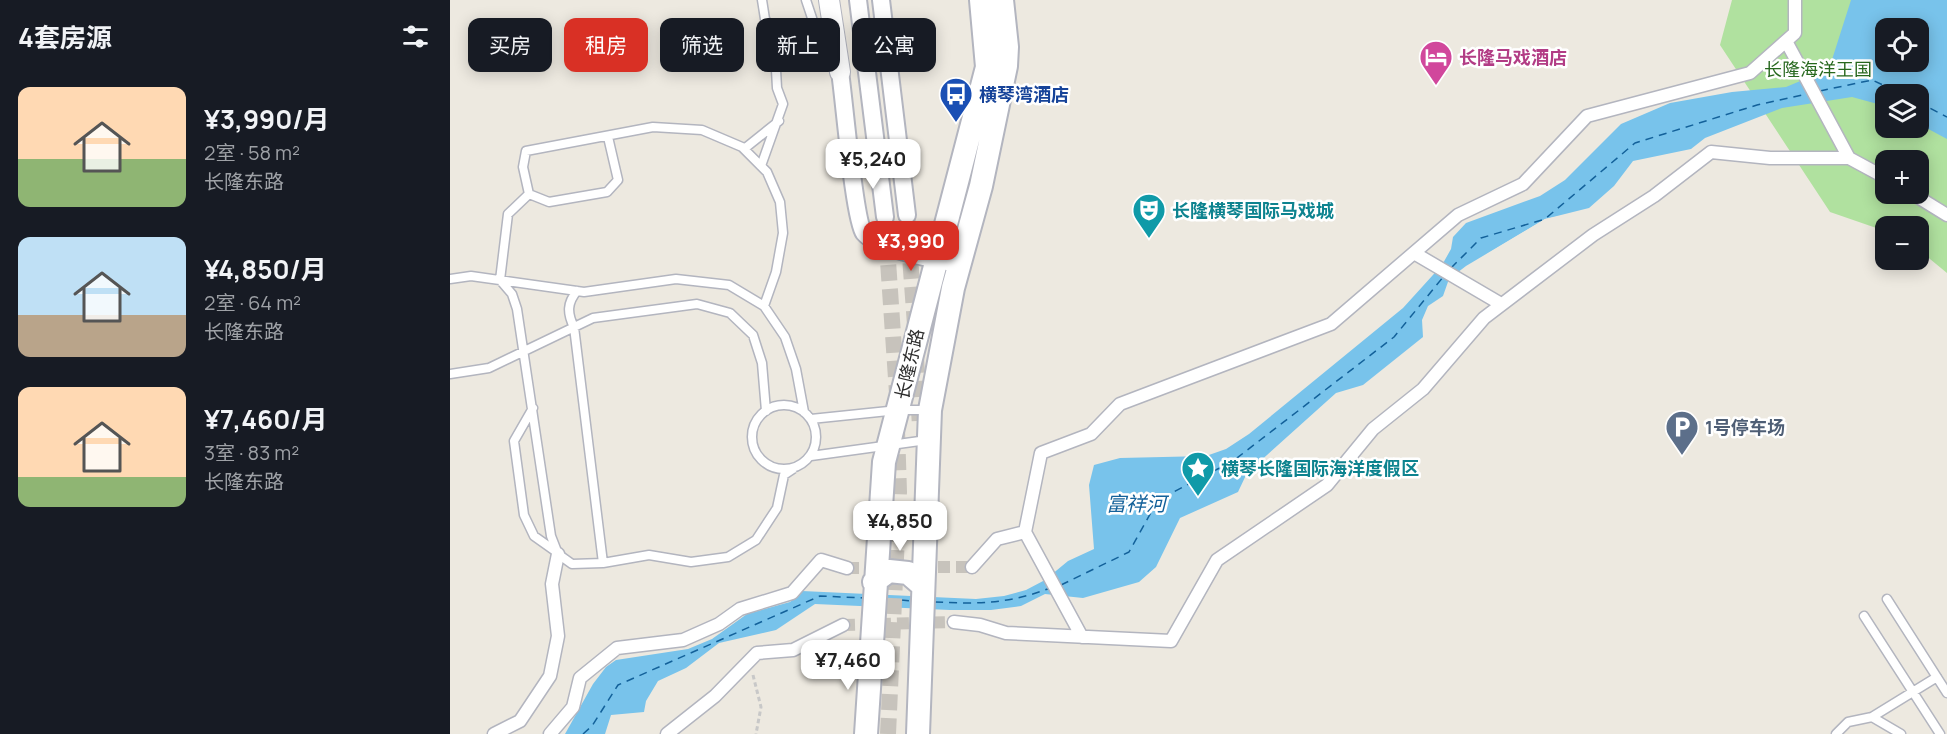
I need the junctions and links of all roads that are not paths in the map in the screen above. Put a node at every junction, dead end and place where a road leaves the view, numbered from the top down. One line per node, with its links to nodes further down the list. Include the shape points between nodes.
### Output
1 (762, 0): 9 (lane)
2 (806, 0): 10 (lane)
3 (830, 0): 11 (street)
4 (858, 0): 25 (street)
5 (881, 0): 23 (street)
6 (981, 0): 27 (main road, 长隆东路, via 987,67)
7 (1002, 0): 28 (main road, 长隆东路, via 1006,66 981,186)
8 (1795, 0): 12 (street, via 1795,33)
9 (765, 18)
10 (813, 18)
11 (832, 18)
12 (1786, 41): 18 (street); 26 (street, via 1750,73 1587,116 1523,184 1458,215)
13 (776, 72): 15 (lane, via 783,104)
14 (840, 72): 27 (street, via 860,226 873,240)
15 (779, 121): 17 (lane); 19 (lane)
16 (608, 137): 17 (lane, via 653,127 702,130); 21 (lane, via 526,151 523,167); 21 (lane, via 618,180 607,192 549,202)
17 (744, 149): 19 (lane)
18 (1849, 158): 20 (street); 32 (street, via 1711,153)
19 (761, 166): 33 (lane, via 780,202 783,233 776,272)
20 (1875, 171)
21 (529, 194): 30 (lane, via 508,214)
22 (1929, 204): 24 (street)
23 (907, 215)
24 (1947, 215)
25 (885, 217)
26 (1414, 253): 32 (street); 47 (street, via 1331,324 1120,404 1091,434 1041,453)
27 (936, 260): 28 (street); 38 (main road, 长隆东路)
28 (959, 264): 39 (main road, 长隆东路)
29 (450, 279): 30 (lane, via 471,276)
30 (500, 280): 31 (lane); 35 (lane, via 512,294)
31 (577, 291): 33 (lane, via 676,279 729,285); 34 (lane, via 570,300 568,315)
32 (1501, 304): 58 (street, via 1484,318 1423,389 1373,429 1326,485 1217,560 1171,641)
33 (764, 306): 41 (lane, via 785,337)
34 (574, 327): 35 (lane); 40 (lane, via 593,318 697,304 730,313 753,335 762,363); 49 (lane)
35 (524, 352): 36 (lane, via 489,368); 37 (lane)
36 (450, 374)
37 (533, 408): 48 (lane, via 551,536); 48 (lane, via 514,441 524,515 534,536)
38 (898, 410): 39 (lane); 42 (lane); 44 (main road, 长隆东路)
39 (930, 410): 43 (main road, 长隆东路)
40 (766, 411): 41 (lane, via 785,405); 46 (lane, via 753,429 755,451 771,467)
41 (804, 412): 42 (lane)
42 (811, 419): 45 (lane, via 817,438)
43 (927, 440): 44 (lane); 53 (main road, 长隆东路)
44 (888, 446): 45 (lane); 52 (main road, 长隆东路)
45 (811, 456): 46 (lane)
46 (793, 469): 49 (lane, via 784,475 777,508 756,540 728,557 691,562 649,555)
47 (1024, 532): 50 (street, via 997,539); 58 (street)
48 (558, 554): 49 (lane, via 572,564); 63 (street, via 552,584 558,636 550,676 520,721)
49 (603, 563)
50 (972, 567)
51 (848, 568): 64 (street, via 821,560 792,593 740,609 719,624 683,640 617,648 580,678 573,707)
52 (874, 582): 53 (main road, via 889,571 908,573); 66 (main road, 长隆东路)
53 (923, 586): 67 (main road, 长隆东路)
54 (1887, 599): 59 (lane)
55 (1864, 616): 60 (lane)
56 (954, 622): 58 (street, via 1006,633)
57 (843, 625): 65 (street, via 793,650 757,653 715,696)
58 (1082, 636)
59 (1937, 677): 60 (lane); 61 (lane)
60 (1913, 692): 62 (lane); 70 (lane)
61 (1947, 693)
62 (1872, 717): 68 (lane, via 1848,722); 69 (lane)
63 (494, 734)
64 (550, 734)
65 (667, 734)
66 (866, 734)
67 (918, 734)
68 (1836, 734)
69 (1901, 734)
70 (1940, 734)

